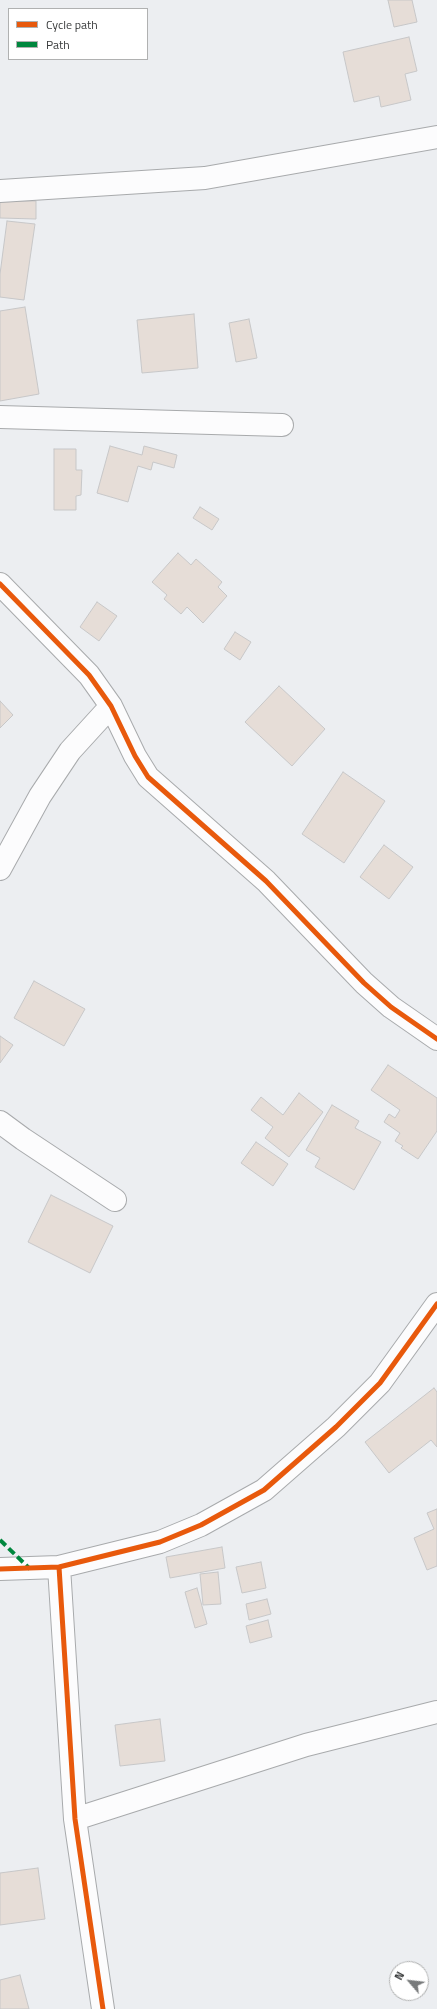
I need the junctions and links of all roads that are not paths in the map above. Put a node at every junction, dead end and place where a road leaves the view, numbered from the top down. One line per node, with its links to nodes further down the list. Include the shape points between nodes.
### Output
1 (437, 137): 2 (street, via 205,178)
2 (0, 191)
3 (0, 417): 4 (street)
4 (282, 424)
5 (0, 584): 6 (street, via 89,675)
6 (111, 706): 7 (street, via 70,751 40,796); 8 (street, via 148,777 266,881 391,1007)
7 (0, 869)
8 (437, 1039)
9 (0, 1122): 10 (street)
10 (115, 1200)
11 (437, 1304): 12 (street, via 380,1383 336,1427 264,1490 201,1526 160,1542)
12 (59, 1567): 13 (street); 15 (street)
13 (0, 1569)
14 (437, 1712): 15 (street, via 306,1745)
15 (75, 1820): 16 (street)
16 (103, 2009)

